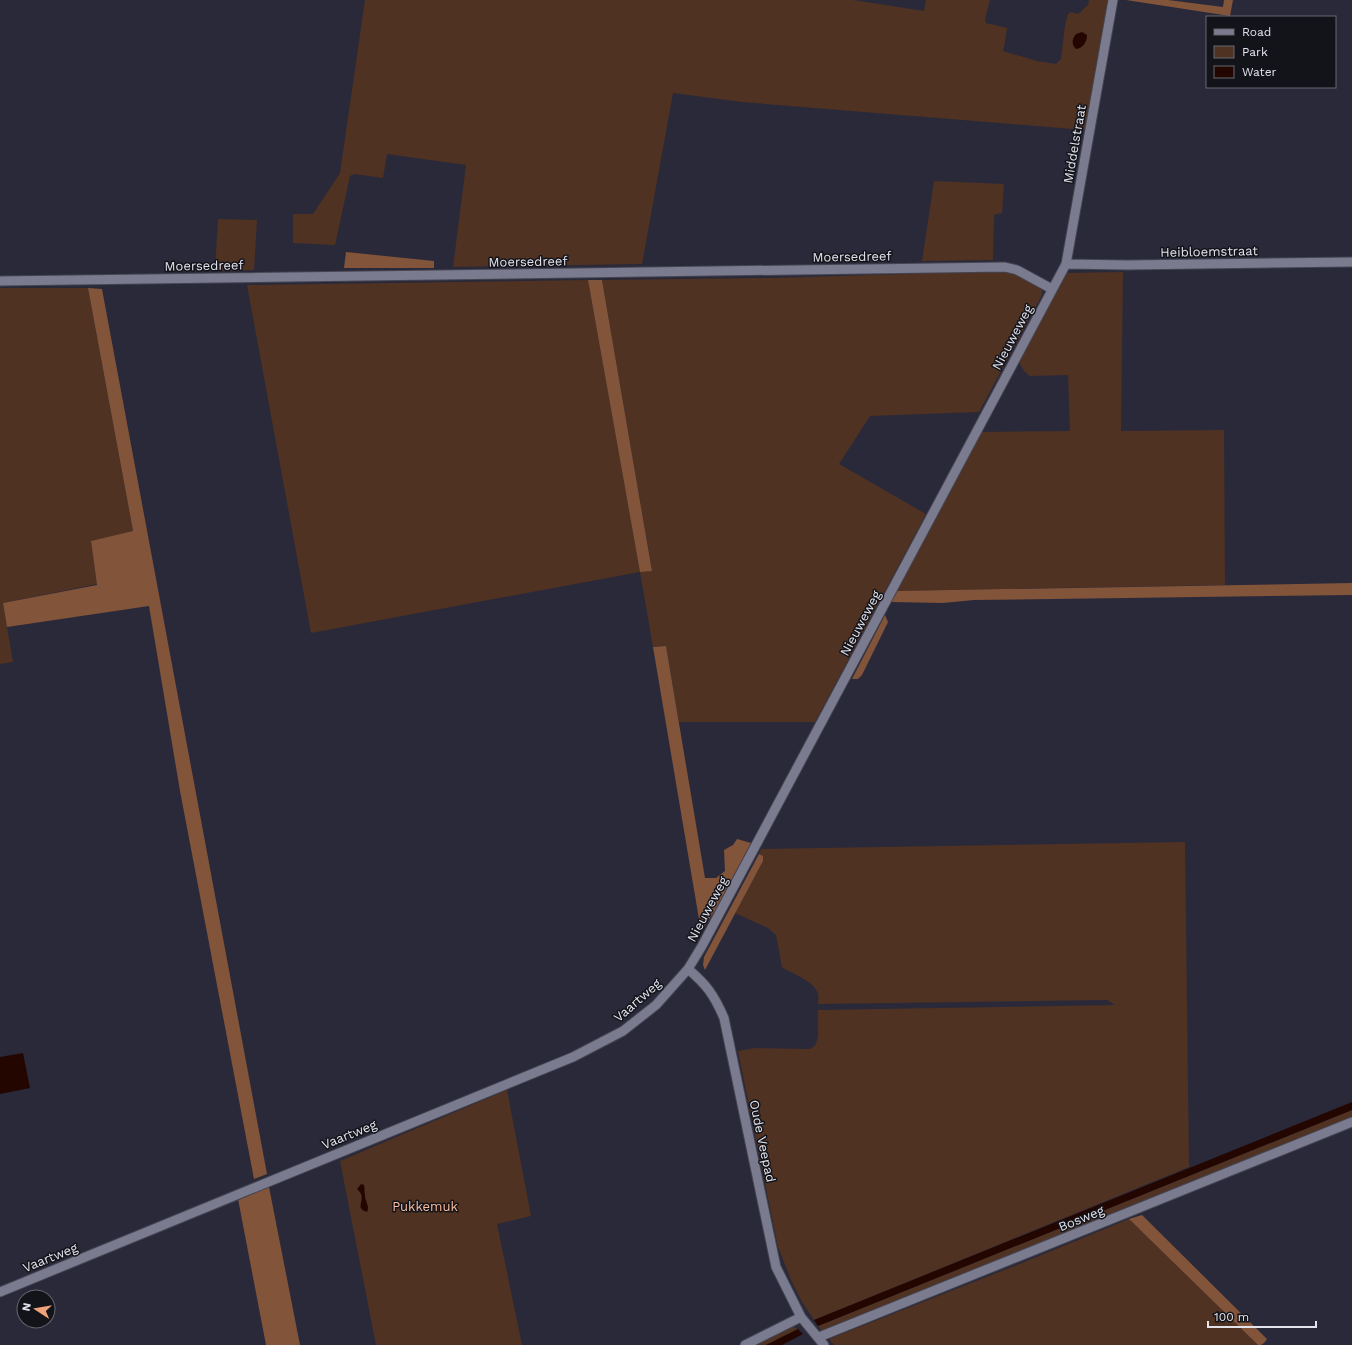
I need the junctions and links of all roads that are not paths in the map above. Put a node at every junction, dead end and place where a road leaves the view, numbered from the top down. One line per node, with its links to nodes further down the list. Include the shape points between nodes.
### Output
1 (1113, 0): 3 (street, Middelstraat)
2 (1352, 262): 3 (street, Heibloemstraat)
3 (1066, 264): 5 (street, Middelstraat)
4 (0, 282): 5 (street, Moersedreef, via 1005,267 1017,270)
5 (1052, 289): 6 (street, Nieuweweg)
6 (688, 969): 8 (street, Vaartweg, via 656,1004 623,1031 574,1057); 9 (street, Oude Veepad, via 705,983 724,1018 776,1268)
7 (1352, 1122): 10 (street, Bosweg)
8 (0, 1292)
9 (803, 1320): 10 (street, Oude Veepad); 11 (street)
10 (821, 1341)
11 (745, 1345)

